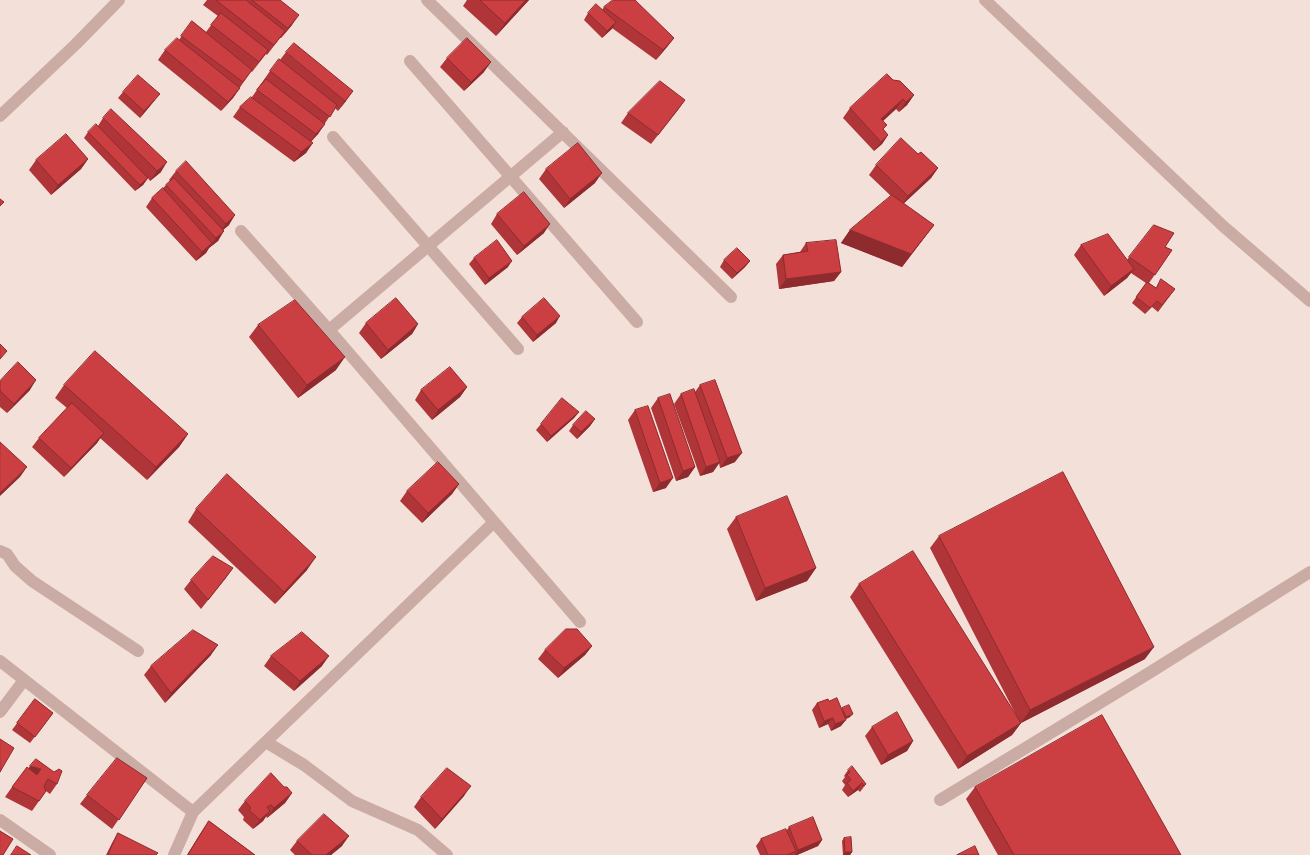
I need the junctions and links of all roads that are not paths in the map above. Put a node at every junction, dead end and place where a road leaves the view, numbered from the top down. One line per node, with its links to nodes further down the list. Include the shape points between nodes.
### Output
1 (119, 0): 5 (street)
2 (984, 0): 12 (street, via 1223,226)
3 (432, 1): 6 (street)
4 (410, 61): 8 (street)
5 (0, 116)
6 (563, 132): 8 (street); 11 (street)
7 (333, 137): 10 (street)
8 (511, 176): 10 (street); 13 (street)
9 (241, 231): 14 (street)
10 (427, 247): 14 (street); 15 (street)
11 (730, 297)
12 (1310, 301)
13 (637, 322)
14 (329, 330): 16 (street)
15 (518, 349)
16 (494, 522): 19 (street); 24 (street)
17 (0, 551): 20 (street, via 7,554 32,581)
18 (1310, 572): 25 (street)
19 (580, 622)
20 (138, 651)
21 (0, 661): 22 (street)
22 (24, 680): 23 (street); 26 (street)
23 (0, 712)
24 (266, 742): 26 (street); 30 (street, via 304,765 352,801 418,830)
25 (940, 800)
26 (193, 812): 29 (street)
27 (0, 820): 28 (street)
28 (50, 855)
29 (174, 855)
30 (447, 855)

